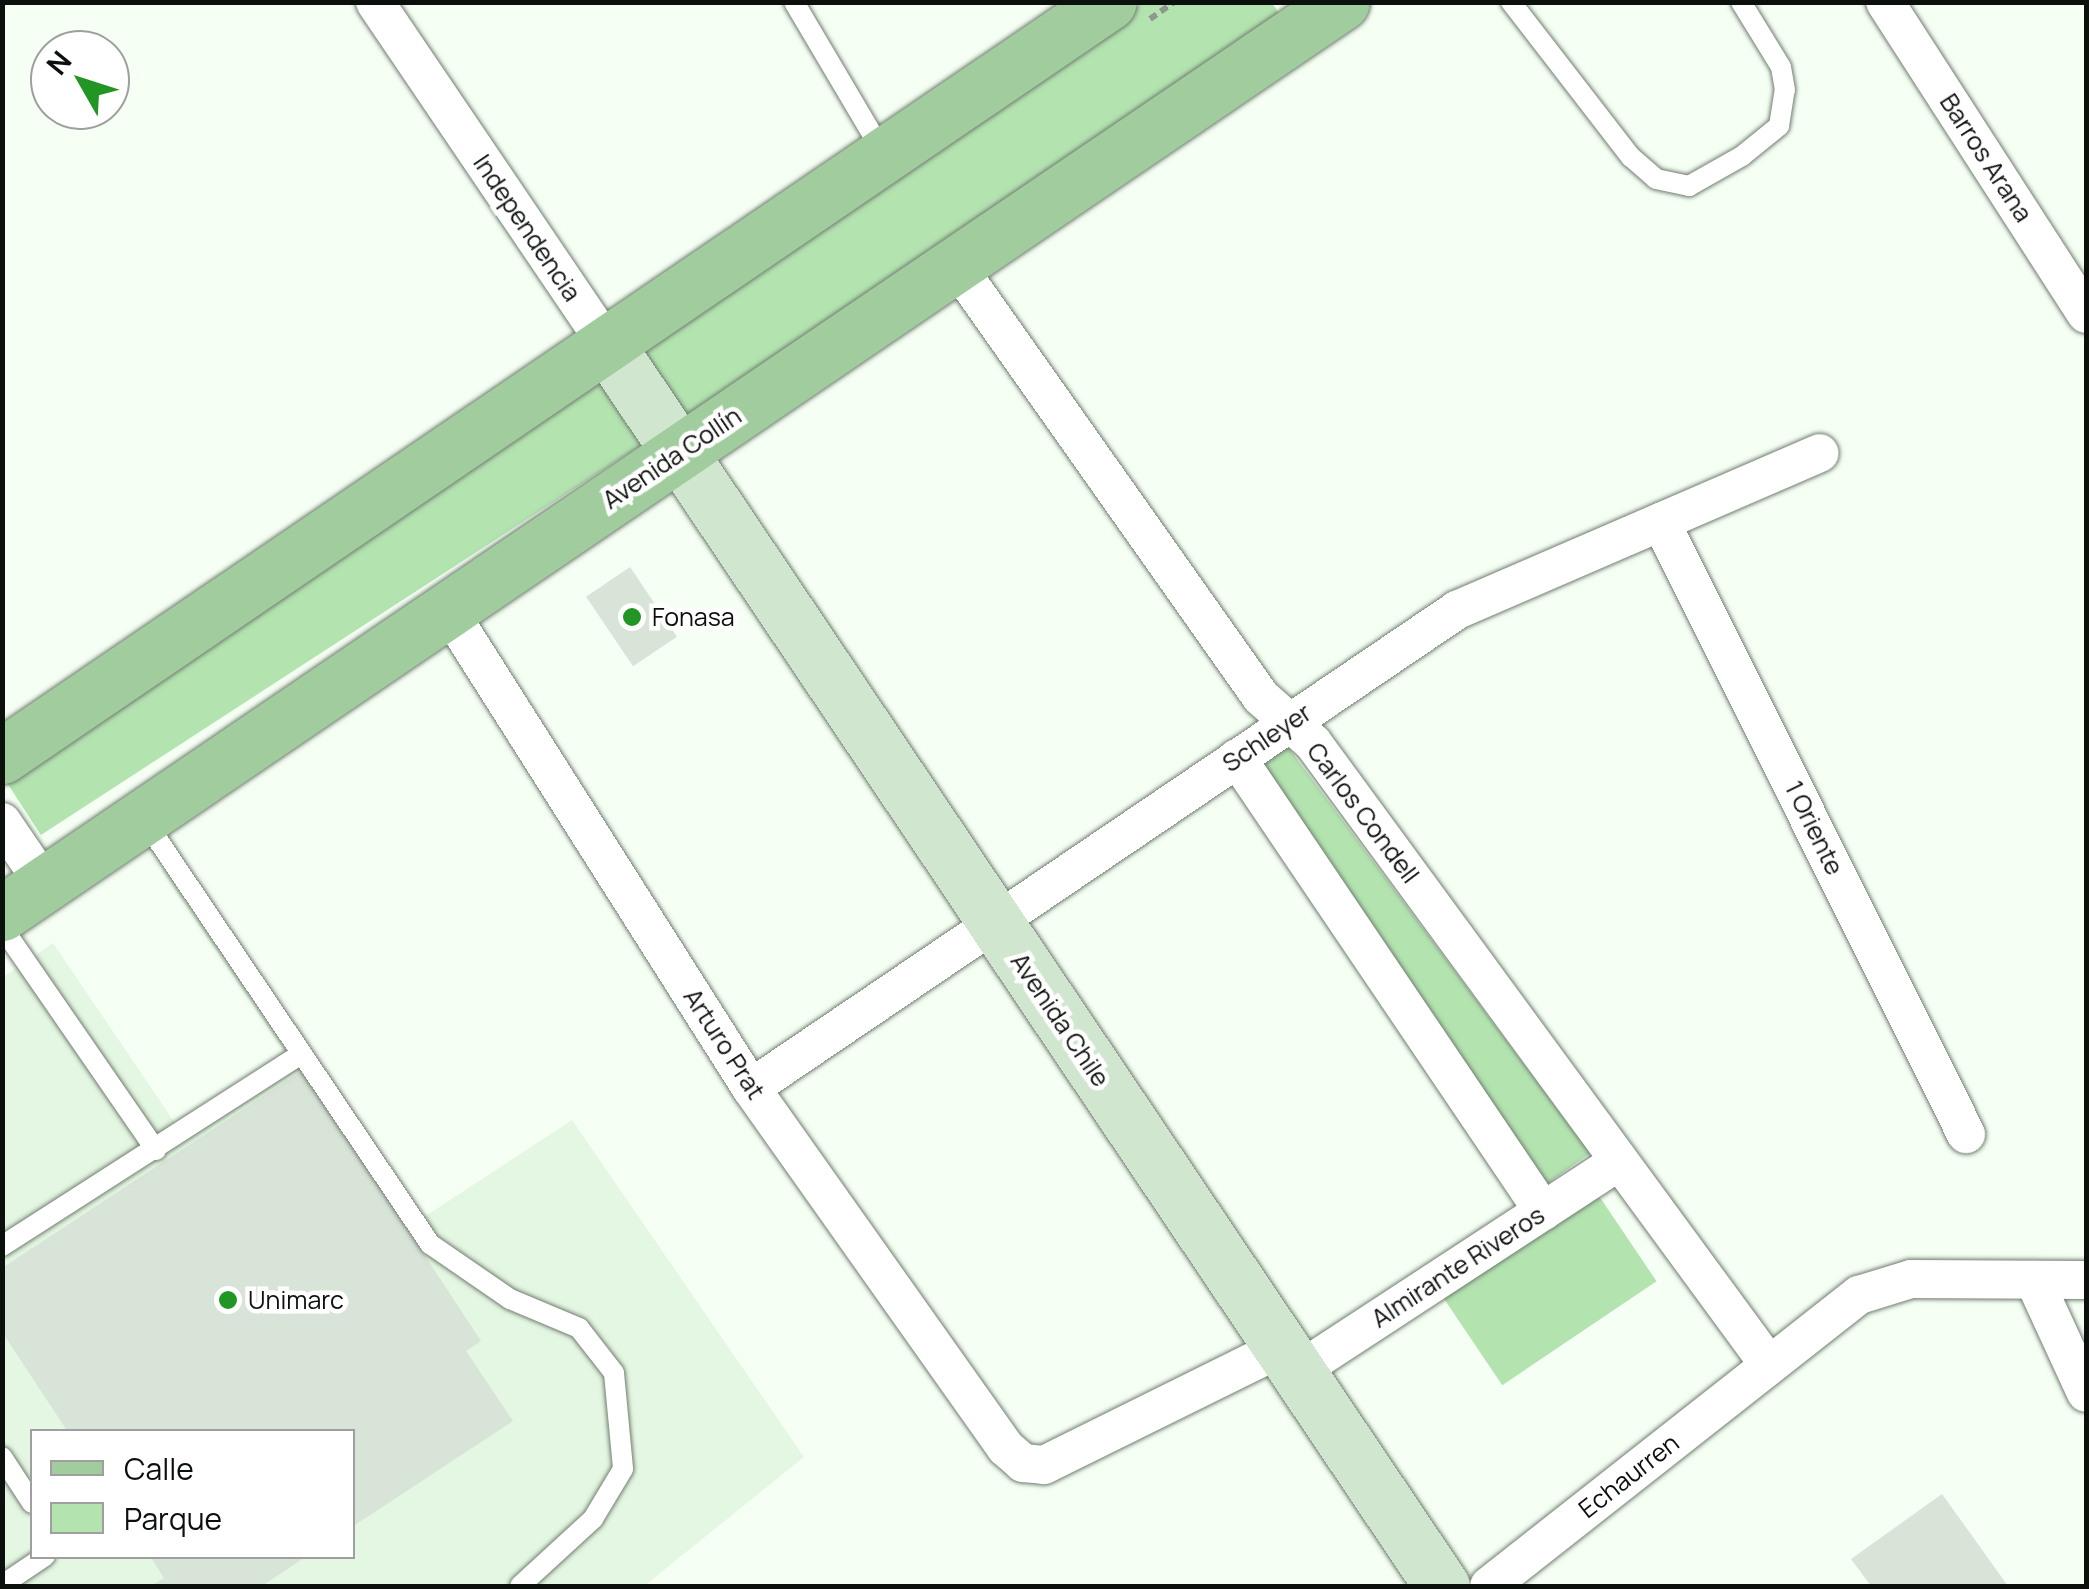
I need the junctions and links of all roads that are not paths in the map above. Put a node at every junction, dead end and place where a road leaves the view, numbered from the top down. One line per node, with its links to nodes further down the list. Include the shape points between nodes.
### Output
1 (375, 2): 11 (street, Independencia)
2 (794, 2): 8 (lane)
3 (1109, 2): 8 (main road)
4 (1511, 2): 5 (lane, via 1632,157 1656,178 1689,186 1778,126 1781,66)
5 (1741, 2)
6 (1885, 2): 10 (street, Barros Arana)
7 (1319, 9): 9 (main road, Avenida Collín)
8 (885, 156): 11 (main road)
9 (956, 265): 12 (main road, Avenida Collín); 16 (street, Carlos Condell, via 1260,696)
10 (2086, 314)
11 (607, 345): 12 (street, Independencia); 17 (main road)
12 (679, 453): 15 (main road, Avenida Collín); 22 (street, Avenida Chile)
13 (1819, 454): 14 (street, Schleyer)
14 (1661, 522): 16 (street, Schleyer, via 1457,610); 26 (street, 1 Oriente)
15 (448, 610): 19 (main road, Avenida Collín); 25 (street, Arturo Prat)
16 (1289, 722): 18 (street, Schleyer); 28 (street, Carlos Condell, via 1313,743)
17 (2, 756)
18 (1237, 758): 22 (street, Schleyer); 29 (street)
19 (143, 818): 21 (main road, Avenida Collín); 24 (lane)
20 (2, 822): 21 (street)
21 (24, 899)
22 (995, 923): 25 (street, Schleyer); 33 (street, Avenida Chile)
23 (2, 927): 27 (lane)
24 (301, 1054): 27 (lane); 41 (lane, via 430,1244 510,1298 579,1328 614,1373 623,1469 593,1519)
25 (751, 1088): 37 (street, Arturo Prat)
26 (1966, 1134)
27 (156, 1150): 30 (lane)
28 (1619, 1161): 29 (street, Almirante Riveros); 34 (street, Carlos Condell)
29 (1543, 1211): 33 (street, Almirante Riveros)
30 (2, 1246)
31 (2034, 1280): 32 (street); 34 (street, via 1892,1282 1844,1304); 35 (street)
32 (2086, 1280)
33 (1289, 1360): 37 (street, Almirante Riveros, via 1044,1465); 42 (street, Avenida Chile)
34 (1768, 1365): 43 (street, Echaurren)
35 (2086, 1392)
36 (2, 1457): 38 (lane)
37 (1022, 1463)
38 (30, 1500)
39 (40, 1559): 40 (lane)
40 (2, 1585)
41 (520, 1586)
42 (1442, 1586)
43 (1488, 1586)

